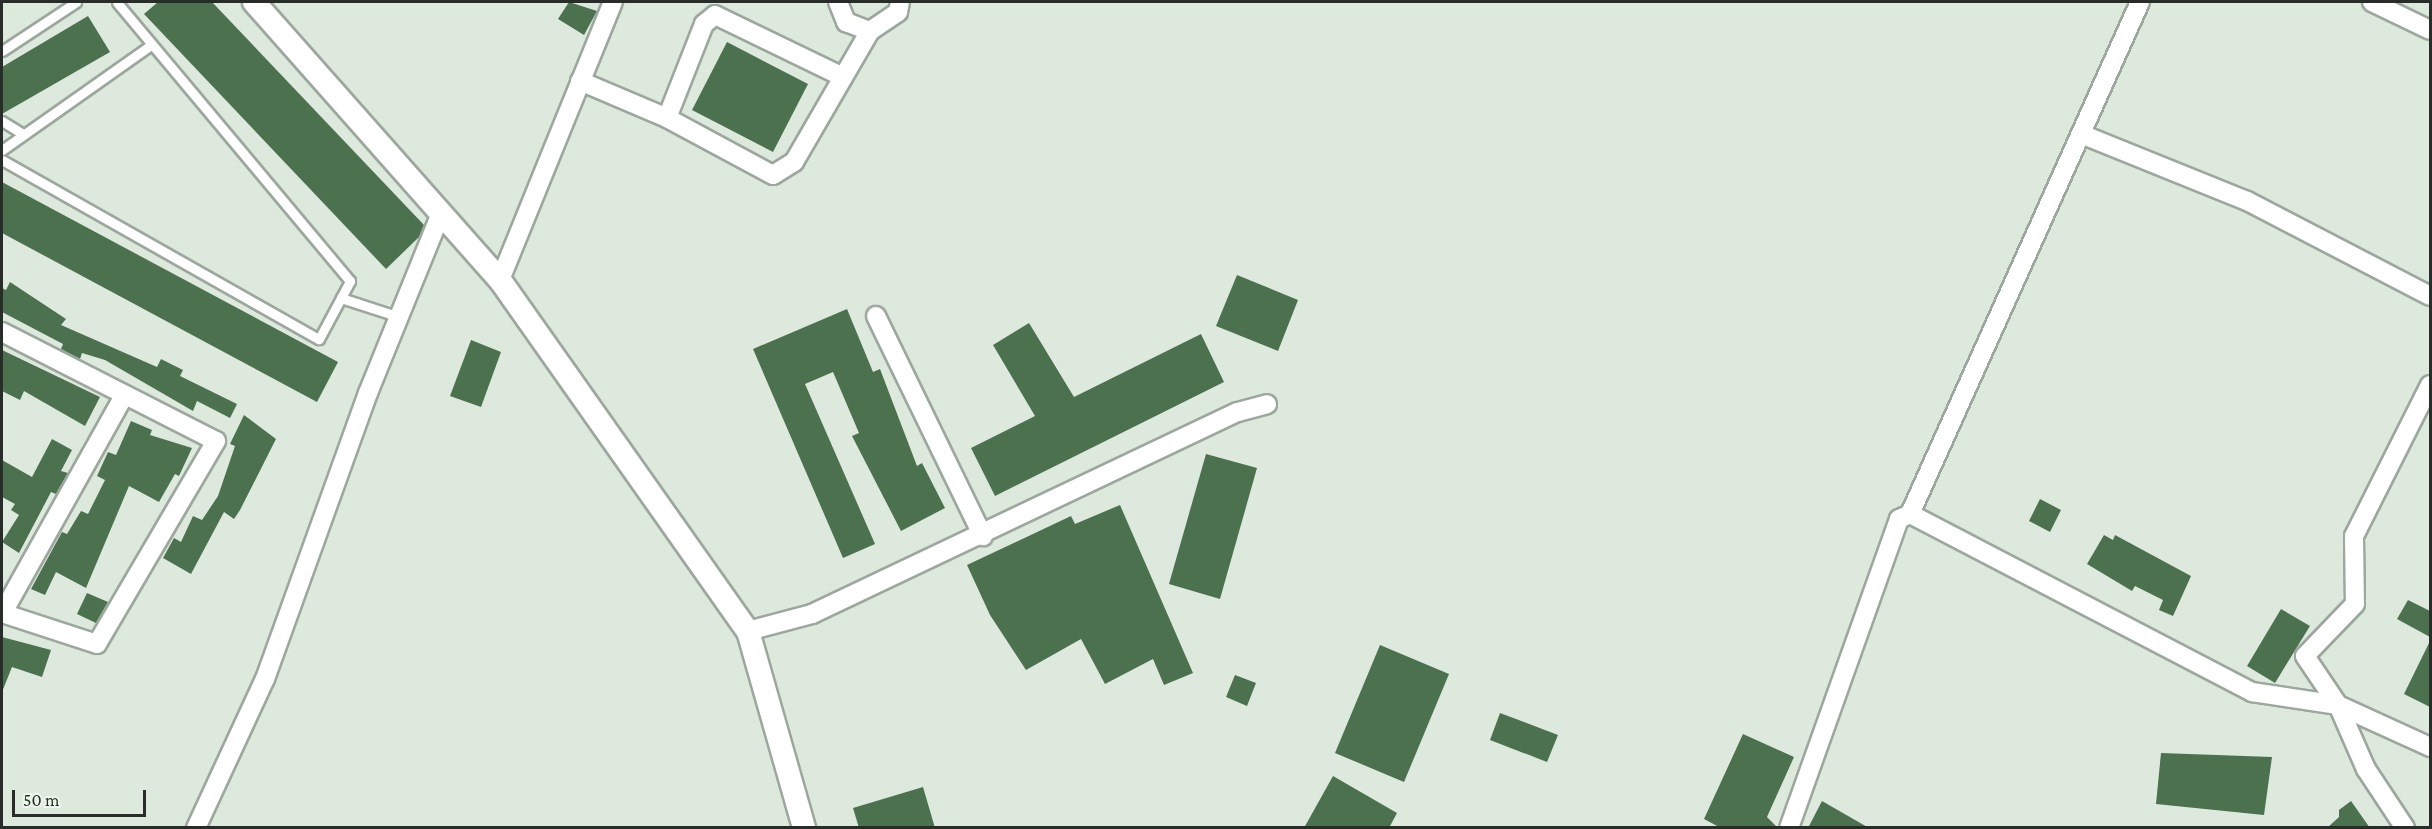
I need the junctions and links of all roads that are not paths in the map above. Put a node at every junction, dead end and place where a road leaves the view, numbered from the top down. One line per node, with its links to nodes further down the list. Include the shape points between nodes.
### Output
1 (76, 2): 12 (lane)
2 (117, 2): 11 (lane)
3 (254, 2): 21 (street)
4 (613, 2): 14 (street)
5 (838, 2): 10 (street, via 846,22)
6 (900, 2): 10 (street, via 898,12)
7 (2140, 2): 18 (street)
8 (2372, 2): 9 (street)
9 (2430, 30)
10 (870, 31): 13 (street)
11 (151, 45): 17 (lane); 24 (lane, via 350,281)
12 (2, 51)
13 (843, 77): 15 (street, via 794,162 773,175); 15 (street, via 715,15 704,24)
14 (580, 81): 15 (street); 22 (street)
15 (667, 118)
16 (2, 121): 17 (lane)
17 (21, 133): 19 (lane)
18 (2081, 134): 23 (street, via 2247,201); 31 (street)
19 (2, 150)
20 (2, 160): 24 (lane, via 319,339)
21 (441, 213): 22 (street); 26 (street)
22 (500, 280): 34 (street)
23 (2430, 296)
24 (342, 298): 26 (lane)
25 (876, 316): 32 (street)
26 (400, 317): 37 (street, via 265,680)
27 (2, 332): 29 (street)
28 (2430, 385): 35 (street, via 2354,536 2355,604 2305,656)
29 (124, 396): 33 (street); 33 (street, via 216,441 97,644)
30 (1267, 404): 32 (street, via 1238,412)
31 (1910, 514): 35 (street, via 2252,692); 39 (street, via 1899,519)
32 (983, 536): 34 (street, via 812,614)
33 (2, 614)
34 (748, 631): 38 (street)
35 (2338, 705): 36 (street); 40 (street, via 2366,769)
36 (2430, 747)
37 (196, 828)
38 (804, 828)
39 (1789, 828)
40 (2405, 828)

